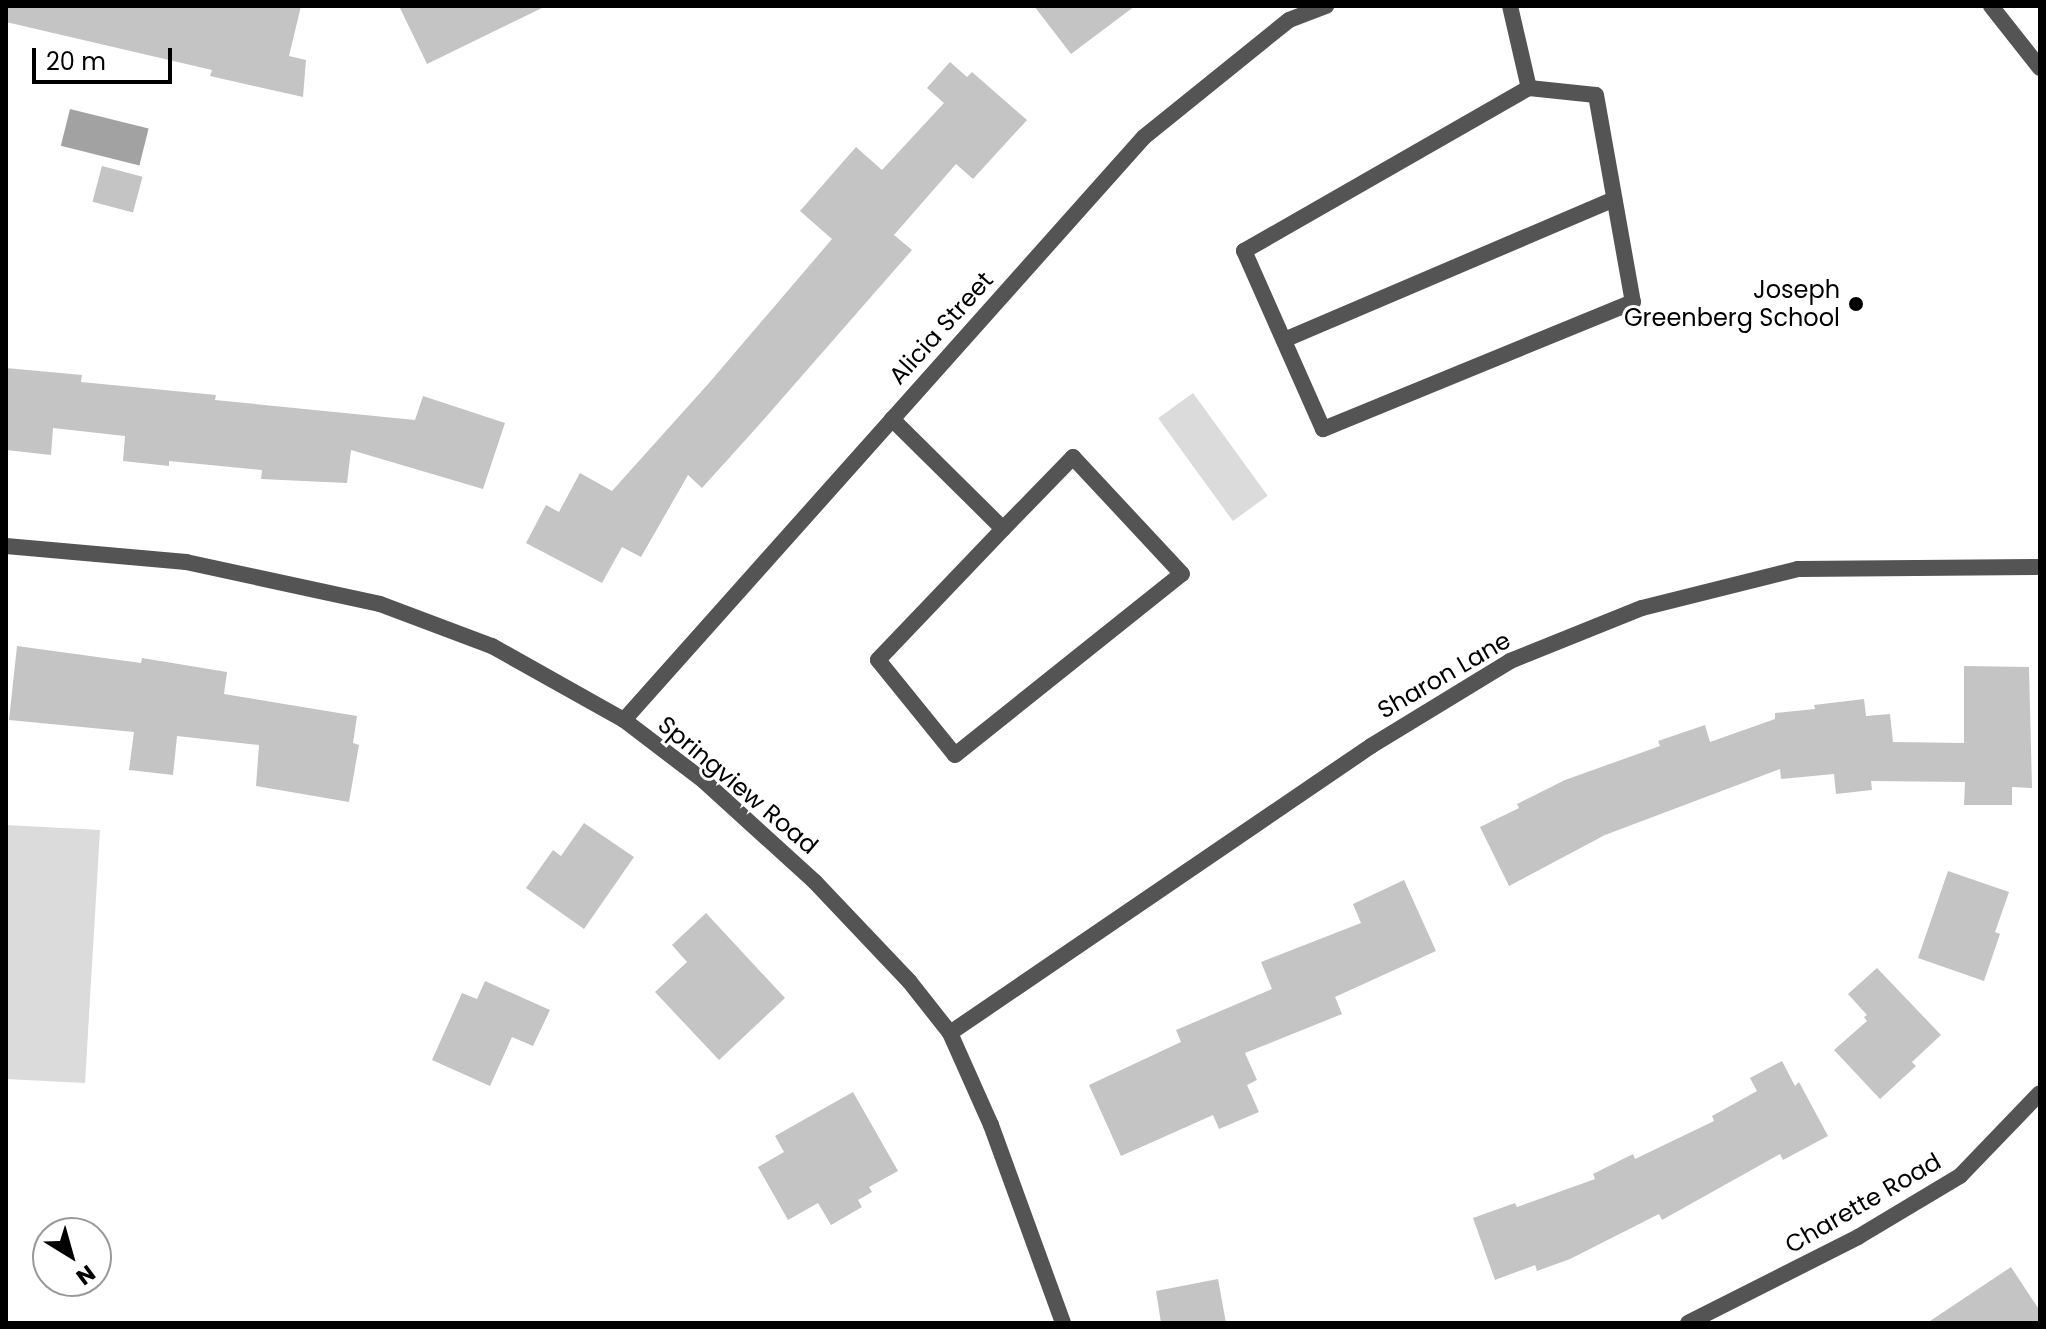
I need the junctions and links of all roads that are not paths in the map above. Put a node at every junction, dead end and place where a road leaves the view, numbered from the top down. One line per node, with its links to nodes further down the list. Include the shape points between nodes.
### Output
1 (1326, 6): 8 (street, Alicia Street, via 1289,20 1144,137)
2 (1510, 6): 5 (street)
3 (1991, 6): 4 (street)
4 (2040, 68)
5 (1529, 88): 6 (street, via 1596,95); 7 (street, via 1244,251)
6 (1614, 199): 7 (street); 7 (street, via 1633,302 1323,429)
7 (1284, 340)
8 (892, 419): 9 (street); 12 (street, Alicia Street)
9 (1003, 529): 9 (street, via 878,660 955,755 1182,574 1073,457)
10 (6, 546): 12 (street, Springview Road, via 186,562 380,604 492,646)
11 (2040, 567): 13 (street, Sharon Lane, via 1798,569 1642,608 1510,661 1371,746)
12 (624, 720): 13 (street, Springview Road, via 704,781 815,882 909,981)
13 (950, 1033): 15 (street, Springview Road, via 991,1125)
14 (2040, 1093): 16 (street, Charette Road, via 1960,1176 1858,1237)
15 (1063, 1323)
16 (1688, 1323)

